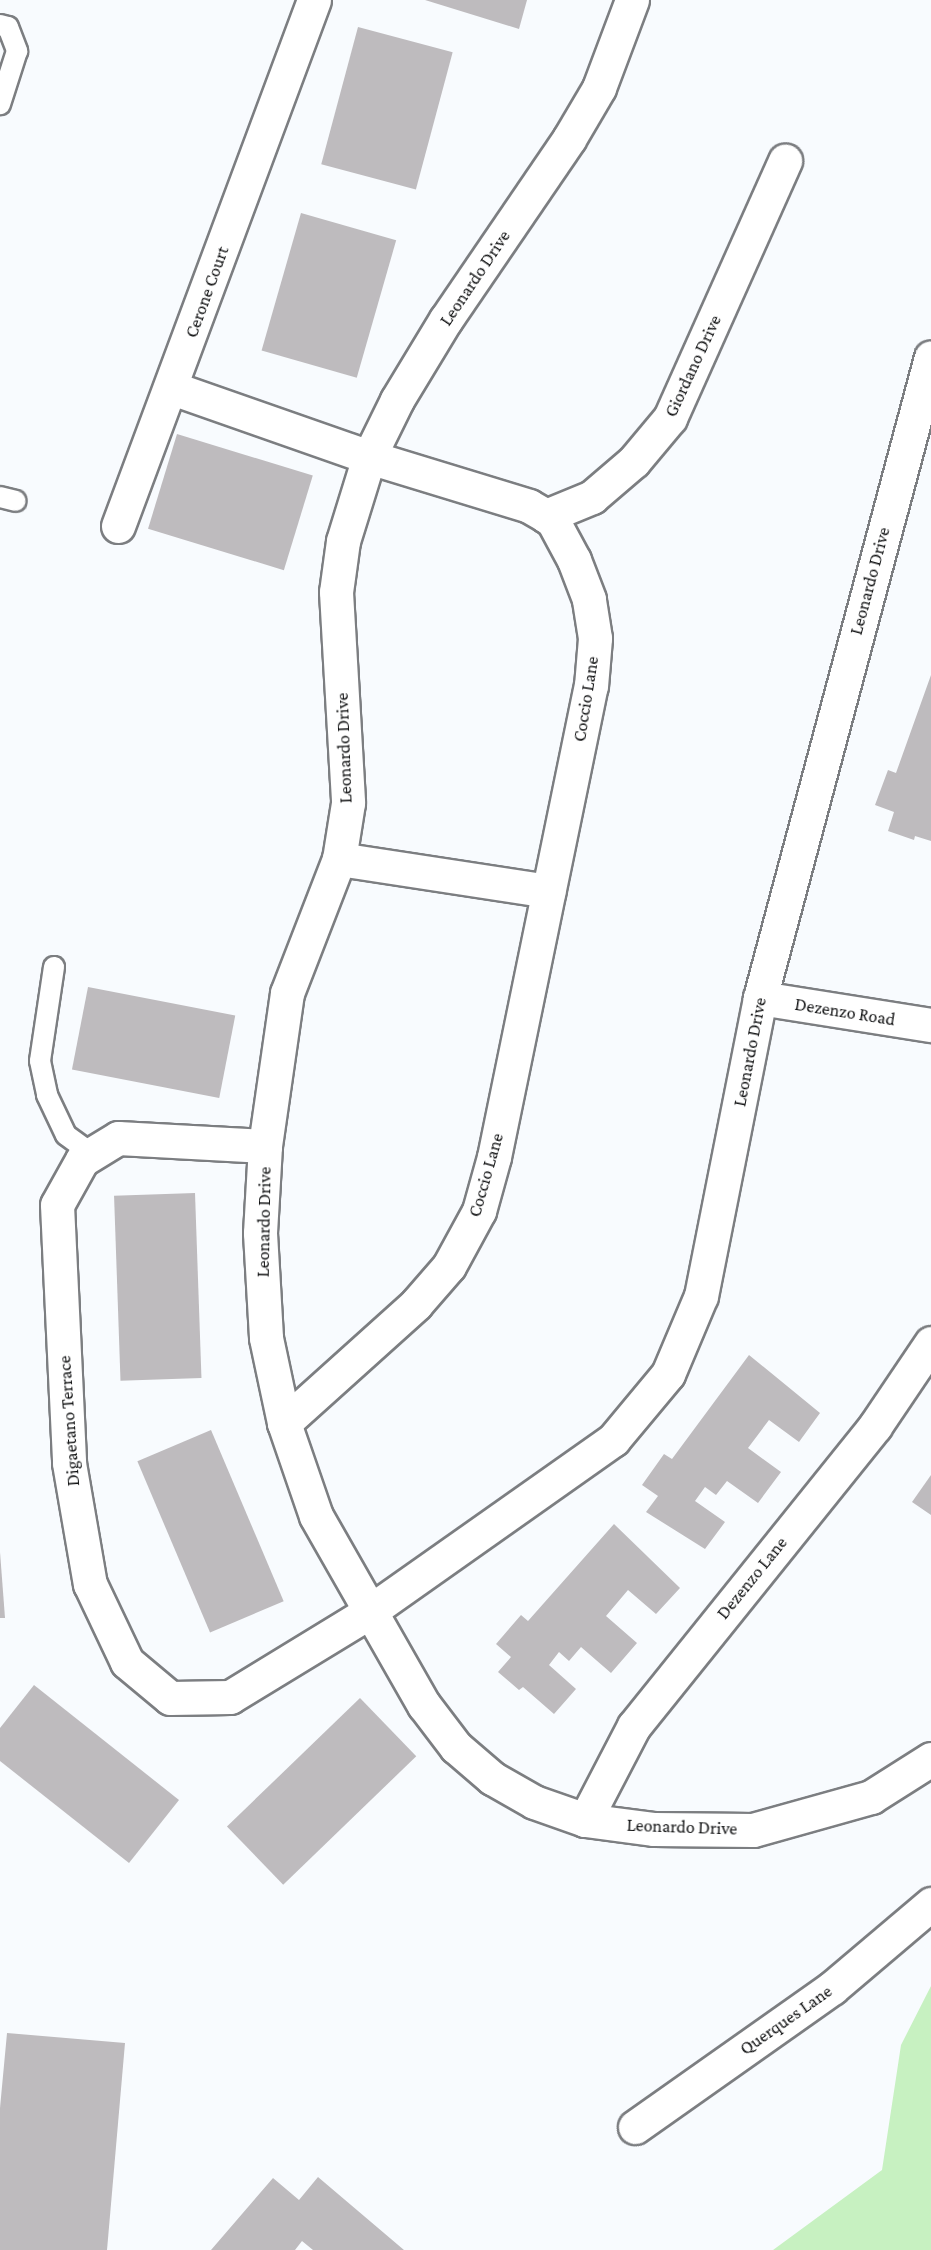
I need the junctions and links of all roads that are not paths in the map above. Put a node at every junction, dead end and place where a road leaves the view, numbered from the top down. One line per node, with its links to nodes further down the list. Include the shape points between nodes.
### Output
1 (314, 0): 7 (street, Cerone Court)
2 (632, 0): 8 (street, Leonardo Drive, via 599,88 569,139 446,319)
3 (0, 25): 4 (lane, via 8,27 17,51)
4 (0, 104)
5 (785, 161): 9 (street, Giordano Drive, via 670,418 634,461 592,497)
6 (931, 357): 14 (street, Leonardo Drive)
7 (172, 388): 8 (street); 10 (street, Cerone Court)
8 (369, 457): 9 (street, via 529,506); 11 (street, Leonardo Drive, via 343,541 336,592 348,802)
9 (546, 516): 12 (street, Coccio Lane, via 553,520 574,560 589,599 595,638 591,686)
10 (118, 525)
11 (339, 859): 12 (street); 16 (street, Leonardo Drive, via 287,993)
12 (549, 891): 19 (street, Coccio Lane, via 494,1157 479,1211 449,1266 416,1304)
13 (54, 967): 17 (lane, via 40,1061 47,1095 66,1135)
14 (760, 998): 15 (street, Dezenzo Road); 20 (street, Leonardo Drive, via 701,1296 668,1374 613,1440)
15 (931, 1025)
16 (265, 1146): 17 (street, Digaetano Terrace, via 117,1138); 19 (street, Leonardo Drive, via 260,1233 266,1338)
17 (92, 1154): 20 (street, Digaetano Terrace, via 82,1160 57,1205 69,1463 90,1584 127,1662 170,1698 230,1697)
18 (931, 1343): 22 (street, Dezenzo Lane, via 875,1426 634,1726)
19 (284, 1423): 20 (street, Leonardo Drive, via 316,1516)
20 (369, 1612): 22 (street, Leonardo Drive, via 424,1705 456,1747 492,1778 534,1802)
21 (931, 1759): 22 (street, Leonardo Drive, via 871,1797 753,1830 654,1829)
22 (585, 1820)
23 (931, 1905): 24 (street, Querques Lane, via 832,1988)
24 (635, 2127)

